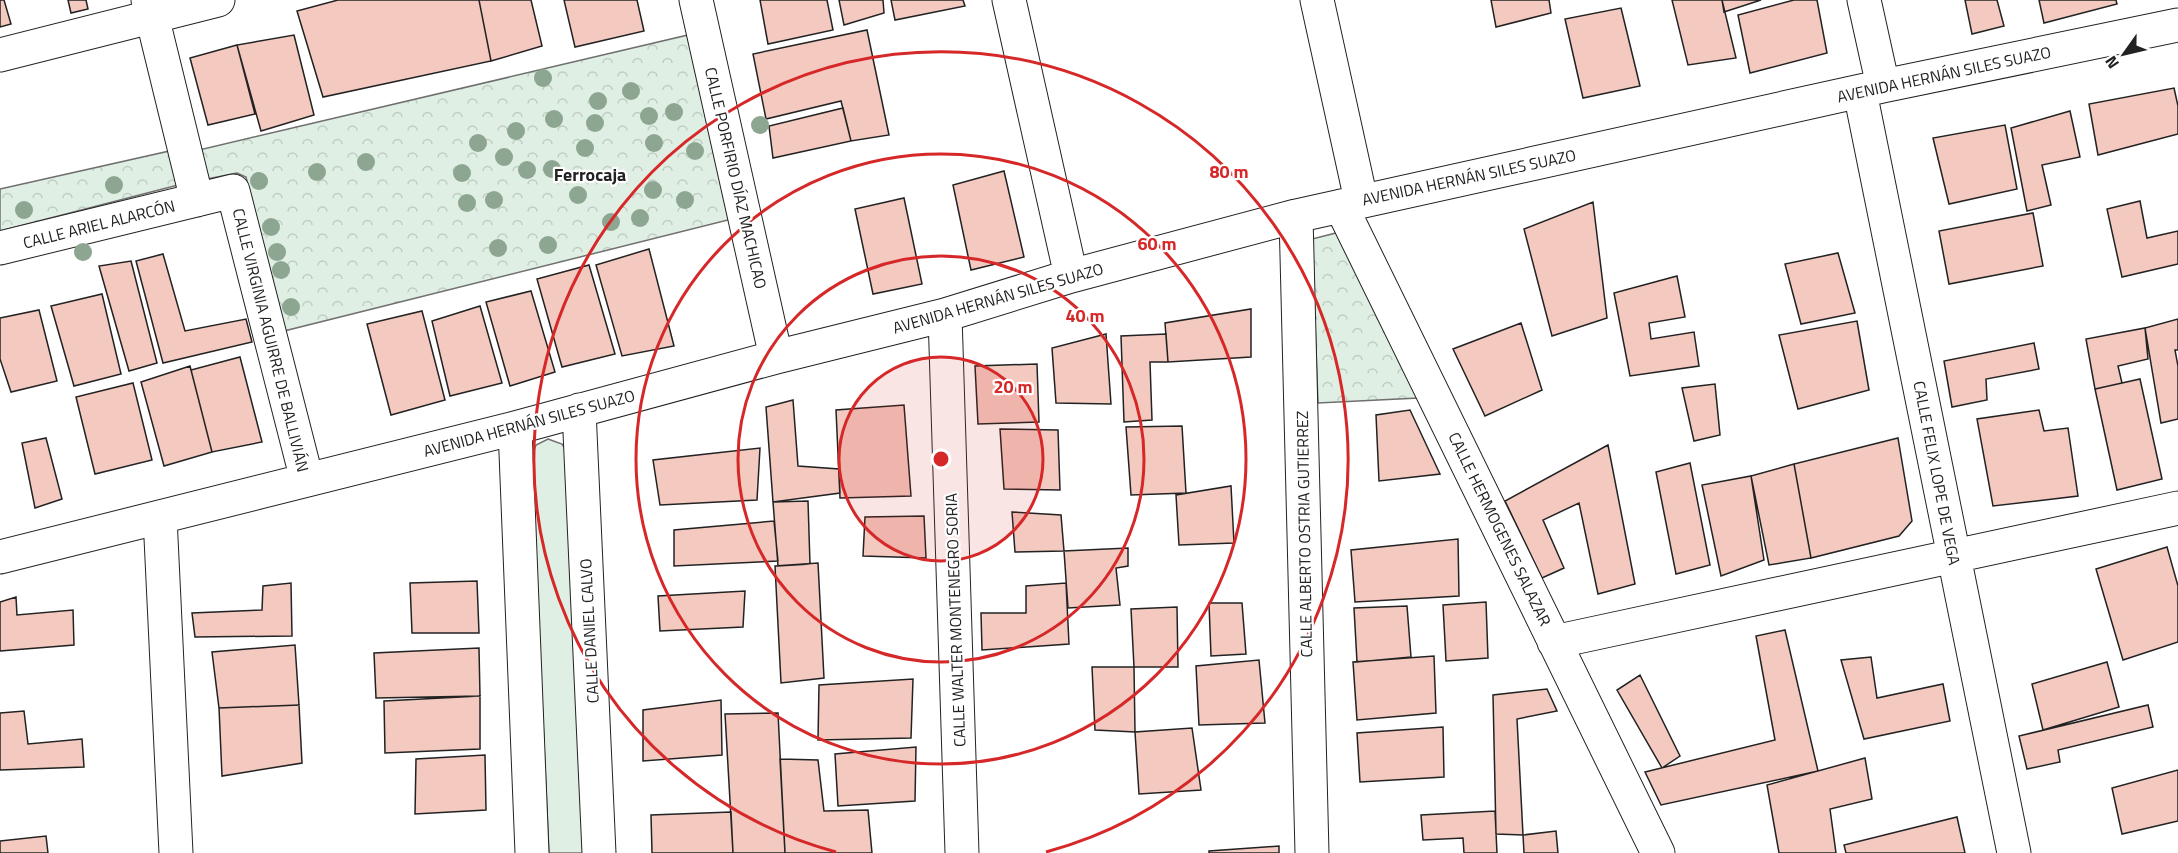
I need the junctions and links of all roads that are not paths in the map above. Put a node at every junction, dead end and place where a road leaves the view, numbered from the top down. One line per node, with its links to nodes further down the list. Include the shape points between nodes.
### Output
1 (218, 0): 6 (street)
2 (696, 0): 16 (street, CALLE PORFIRIO DÍAZ MACHICAO)
3 (1009, 0): 14 (street)
4 (1317, 0): 11 (street, CALLE HERMOGENES SALAZAR)
5 (1864, 0): 9 (street, CALLE FELIX LOPE DE VEGA)
6 (150, 8): 8 (street); 10 (street)
7 (2178, 25): 9 (street, AVENIDA HERNÁN SILES SUAZO)
8 (0, 55)
9 (1871, 89): 11 (street, AVENIDA HERNÁN SILES SUAZO); 22 (street, CALLE FELIX LOPE DE VEGA)
10 (197, 200): 13 (street, CALLE ARIEL ALARCÓN); 19 (street, CALLE VIRGINIA AGUIRRE DE BALLIVIÁN, via 233,191)
11 (1351, 203): 12 (street, AVENIDA HERNÁN SILES SUAZO); 24 (street, CALLE HERMOGENES SALAZAR)
12 (1296, 216): 14 (street, AVENIDA HERNÁN SILES SUAZO); 29 (street, CALLE ALBERTO OSTRIA GUTIERREZ)
13 (0, 248)
14 (1071, 276): 15 (street, AVENIDA HERNÁN SILES SUAZO)
15 (945, 315): 16 (street, AVENIDA HERNÁN SILES SUAZO); 28 (street, CALLE WALTER MONTENEGRO SORIA)
16 (776, 357): 17 (street, AVENIDA HERNÁN SILES SUAZO)
17 (579, 410): 18 (street, AVENIDA HERNÁN SILES SUAZO); 27 (street, CALLE DANIEL CALVO)
18 (515, 428): 19 (street, AVENIDA HERNÁN SILES SUAZO); 26 (street)
19 (307, 480): 21 (street, AVENIDA HERNÁN SILES SUAZO)
20 (2178, 508): 22 (street)
21 (160, 517): 23 (street, AVENIDA HERNÁN SILES SUAZO); 25 (street)
22 (1954, 555): 24 (street); 31 (street, CALLE FELIX LOPE DE VEGA)
23 (0, 557)
24 (1554, 642): 30 (street, CALLE HERMOGENES SALAZAR)
25 (176, 853)
26 (532, 853)
27 (599, 853)
28 (962, 853)
29 (1312, 853)
30 (1658, 853)
31 (2014, 853)

